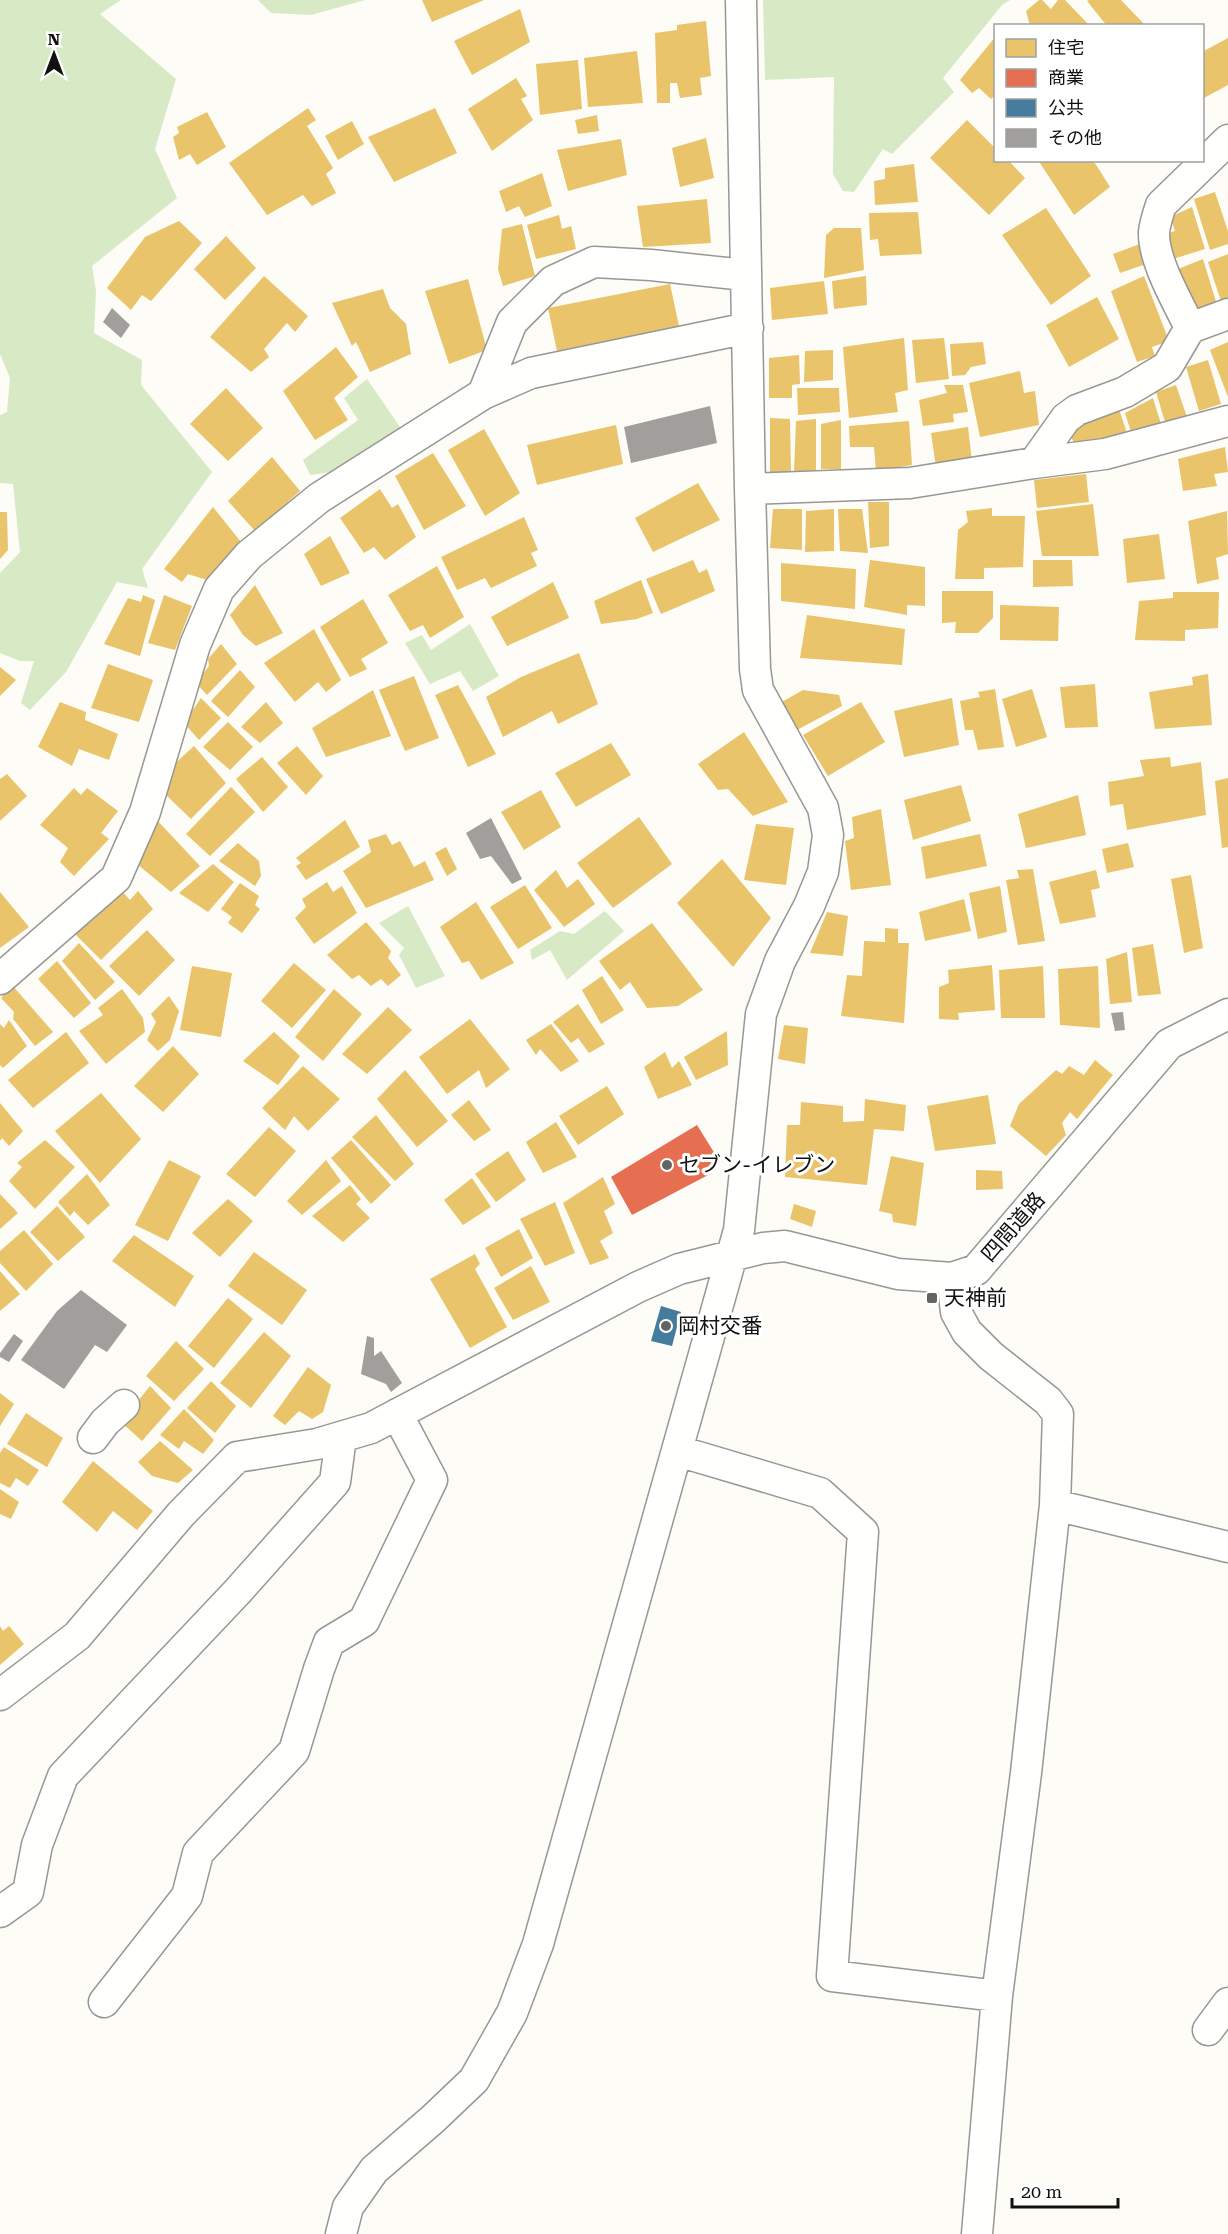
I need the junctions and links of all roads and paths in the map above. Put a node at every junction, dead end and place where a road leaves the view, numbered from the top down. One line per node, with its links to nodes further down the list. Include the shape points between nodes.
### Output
1 (741, 0): 3 (street)
2 (1228, 141): 6 (street, via 1161,205 1157,218 1154,233 1158,258)
3 (745, 274): 5 (street); 7 (street, via 594,262 554,281 512,322)
4 (1228, 314): 6 (street)
5 (748, 328): 7 (street, via 531,373); 10 (street)
6 (1190, 328): 9 (street, via 1167,368 1125,392 1077,410 1066,418)
7 (483, 394): 11 (street, via 319,498 249,555 219,589 195,645 145,812 116,878)
8 (1228, 421): 9 (street, via 1105,454)
9 (1034, 463): 10 (street, via 910,483)
10 (750, 489): 13 (street, via 758,690 823,808 828,836 823,872 780,962 761,1014 739,1230)
11 (0, 979)
12 (1228, 1014): 14 (street, 四間道路, via 1169,1044 976,1270)
13 (732, 1256): 14 (street, 四間道路, via 785,1246 898,1275); 16 (street, 四間道路, via 679,1269 638,1287); 19 (street)
14 (952, 1278): 20 (street, via 956,1312 967,1332 1058,1414)
15 (124, 1405): 18 (street)
16 (397, 1414): 17 (street, 四間道路, via 371,1428); 25 (street, via 432,1480 364,1621 329,1642 294,1751 198,1853 187,1896)
17 (341, 1437): 22 (street, 四間道路, via 237,1457 181,1514 77,1636); 23 (street, via 334,1482 238,1591 63,1776 37,1845 28,1892)
18 (93, 1438)
19 (678, 1451): 24 (street, via 820,1493 863,1532 832,1976); 28 (street, via 538,1944 512,2013 474,2080 374,2170 348,2207)
20 (1055, 1505): 21 (street); 24 (street)
21 (1228, 1547)
22 (0, 1695)
23 (0, 1912)
24 (997, 1996): 29 (street)
25 (104, 2002)
26 (1228, 2003): 27 (street)
27 (1208, 2030)
28 (341, 2234)
29 (978, 2234)

